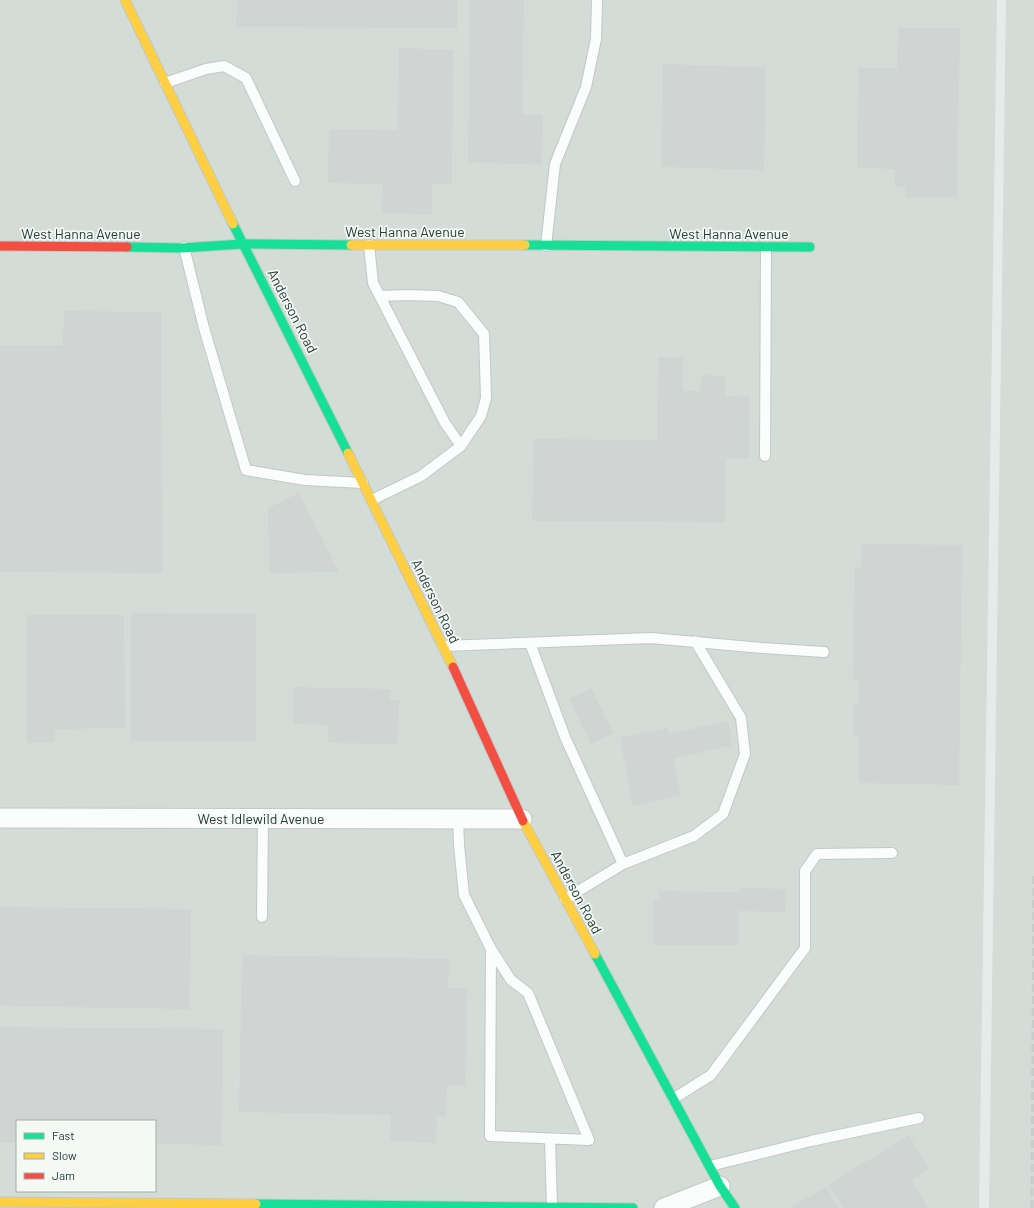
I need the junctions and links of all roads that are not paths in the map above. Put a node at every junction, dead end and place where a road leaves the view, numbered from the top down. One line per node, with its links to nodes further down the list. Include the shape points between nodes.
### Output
1 (125, 0): 3 (street, Anderson Road)
2 (597, 0): 8 (lane, via 596,39 586,87 555,164)
3 (165, 83): 4 (lane, via 206,69 224,66 246,78); 5 (street, Anderson Road)
4 (295, 181)
5 (244, 244): 6 (street, West Hanna Avenue); 9 (street, West Hanna Avenue); 15 (street, Anderson Road)
6 (369, 245): 8 (street, West Hanna Avenue); 12 (lane, via 373,283)
7 (0, 246): 9 (street, West Hanna Avenue)
8 (546, 246): 10 (street, West Hanna Avenue)
9 (184, 247): 15 (lane, via 204,328 246,470 305,480)
10 (766, 247): 11 (street, West Hanna Avenue); 14 (lane)
11 (810, 247)
12 (380, 296): 13 (lane, via 445,423); 13 (lane, via 438,296 458,302 484,334 486,398 481,416)
13 (461, 446): 16 (lane, via 421,476)
14 (765, 456)
15 (363, 483): 16 (street, Anderson Road)
16 (372, 500): 19 (street, Anderson Road)
17 (695, 641): 18 (lane, via 651,638); 20 (lane); 26 (lane, via 741,718 745,754 723,814 694,836)
18 (530, 643): 19 (lane); 26 (lane, via 565,738)
19 (443, 646): 24 (street, Anderson Road)
20 (824, 652)
21 (0, 818): 22 (street, West Idlewild Avenue)
22 (262, 818): 23 (street, West Idlewild Avenue); 28 (lane)
23 (458, 819): 24 (street, West Idlewild Avenue); 29 (lane, via 464,895)
24 (522, 819): 27 (street, Anderson Road)
25 (892, 853): 30 (lane, via 817,854 805,870 805,948 711,1075)
26 (623, 864): 27 (lane)
27 (565, 899): 30 (street, Anderson Road)
28 (262, 917)
29 (491, 949): 32 (lane, via 490,1136); 32 (lane, via 511,980 528,993 589,1140)
30 (673, 1099): 33 (street, Anderson Road)
31 (919, 1118): 33 (lane)
32 (550, 1138): 38 (lane)
33 (710, 1166): 34 (street, Anderson Road)
34 (720, 1186): 41 (street); 42 (street, Anderson Road)
35 (0, 1202): 36 (street)
36 (111, 1205): 37 (street)
37 (413, 1207): 38 (street)
38 (552, 1207): 39 (street)
39 (594, 1208): 40 (street)
40 (633, 1208)
41 (664, 1208)
42 (734, 1208)

